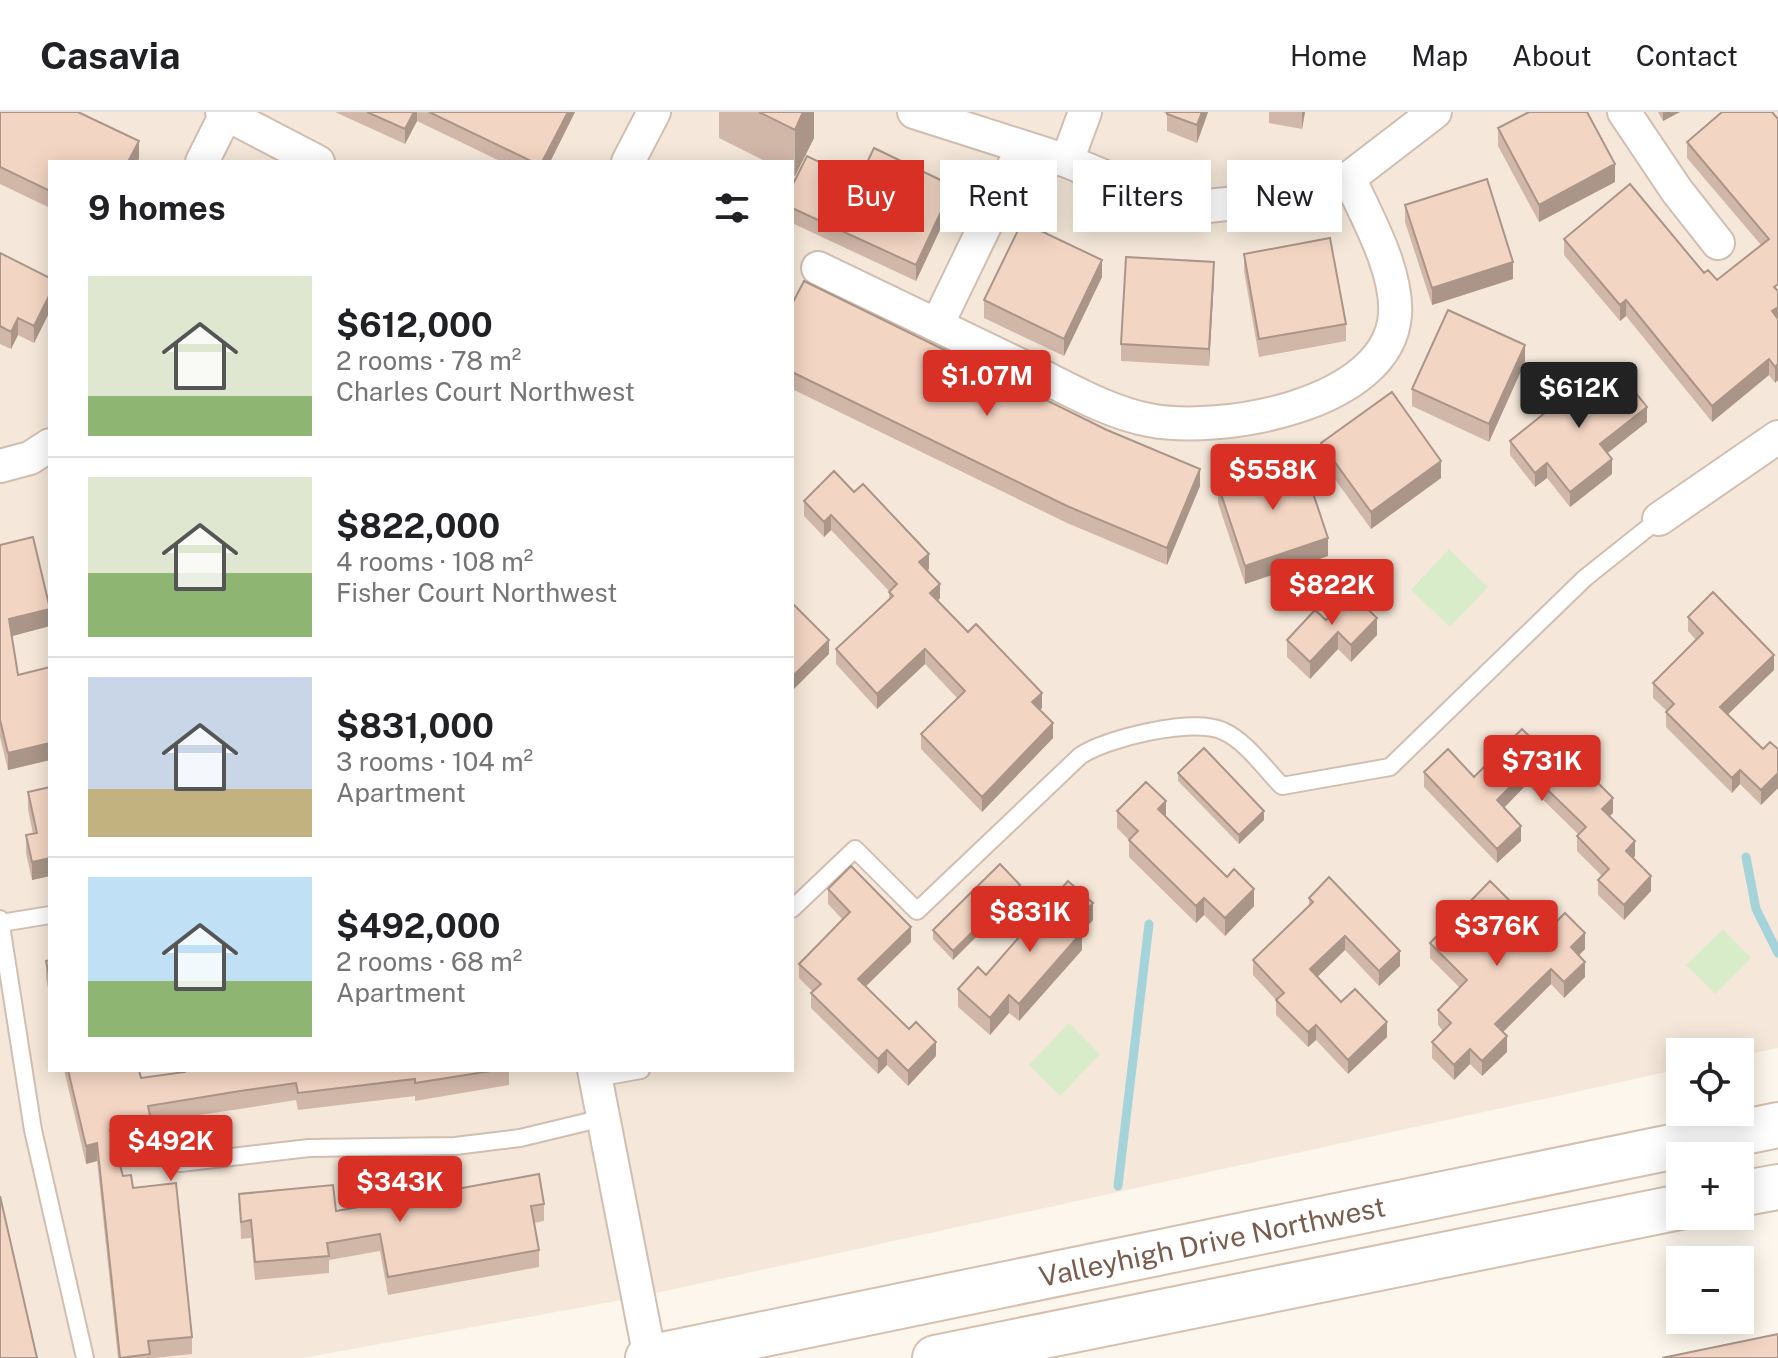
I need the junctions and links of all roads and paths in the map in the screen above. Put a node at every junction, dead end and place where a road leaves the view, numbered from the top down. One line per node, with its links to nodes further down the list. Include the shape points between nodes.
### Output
1 (654, 112): 10 (street)
2 (914, 112): 7 (street)
3 (1085, 112): 11 (street)
4 (1435, 112): 12 (street)
5 (1624, 112): 13 (street)
6 (225, 113): 8 (street); 9 (street)
7 (1022, 149): 11 (street); 15 (street)
8 (203, 160)
9 (314, 160)
10 (629, 160)
11 (1067, 161): 12 (street, via 1132,188 1208,206 1311,195)
12 (1349, 178): 15 (street, via 1385,262 1395,316 1374,363 1362,376 1325,396 1255,417 1212,423 1148,420 1082,395)
13 (1718, 243)
14 (818, 268): 15 (street)
15 (937, 325)
16 (1778, 437): 19 (street)
17 (48, 446): 18 (street)
18 (0, 466)
19 (1659, 519): 20 (lane, via 1585,578 1390,767 1282,786 1236,739 1199,725 1096,745 917,911 855,849)
20 (794, 907)
21 (48, 915): 22 (lane)
22 (0, 921): 31 (lane, via 33,1130)
23 (618, 1072): 24 (lane)
24 (595, 1074): 25 (street)
25 (603, 1118): 27 (lane, via 520,1138 455,1146 309,1148); 32 (street)
26 (1778, 1125): 32 (main road, Valleyhigh Drive Northwest)
27 (180, 1163)
28 (1778, 1187): 29 (main road)
29 (1754, 1191)
30 (1666, 1210): 33 (main road, Valleyhigh Drive Northwest)
31 (85, 1358)
32 (649, 1358)
33 (935, 1358)

